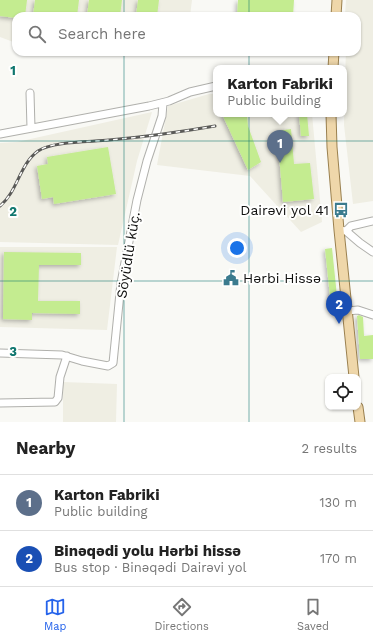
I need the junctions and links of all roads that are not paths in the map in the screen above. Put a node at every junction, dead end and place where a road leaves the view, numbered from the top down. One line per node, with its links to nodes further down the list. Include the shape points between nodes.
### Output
1 (337, 0): 2 (main road)
2 (336, 12)
3 (213, 87): 5 (street, via 190,92)
4 (30, 93): 7 (street)
5 (163, 103): 7 (street); 15 (street, Söyüdlü küç., via 162,116 137,200 121,283 113,363 108,366)
6 (331, 117): 10 (main road, via 332,147)
7 (31, 128): 8 (street)
8 (0, 134)
9 (373, 221): 10 (street, via 351,226)
10 (343, 231): 11 (street); 12 (main road)
11 (373, 252)
12 (347, 310): 13 (street, via 358,310); 16 (main road)
13 (373, 315)
14 (0, 353): 15 (street, Söyüdlü küç.)
15 (67, 356): 17 (street, via 55,402)
16 (354, 374)
17 (0, 403)
18 (358, 410): 19 (main road)
19 (360, 422)

